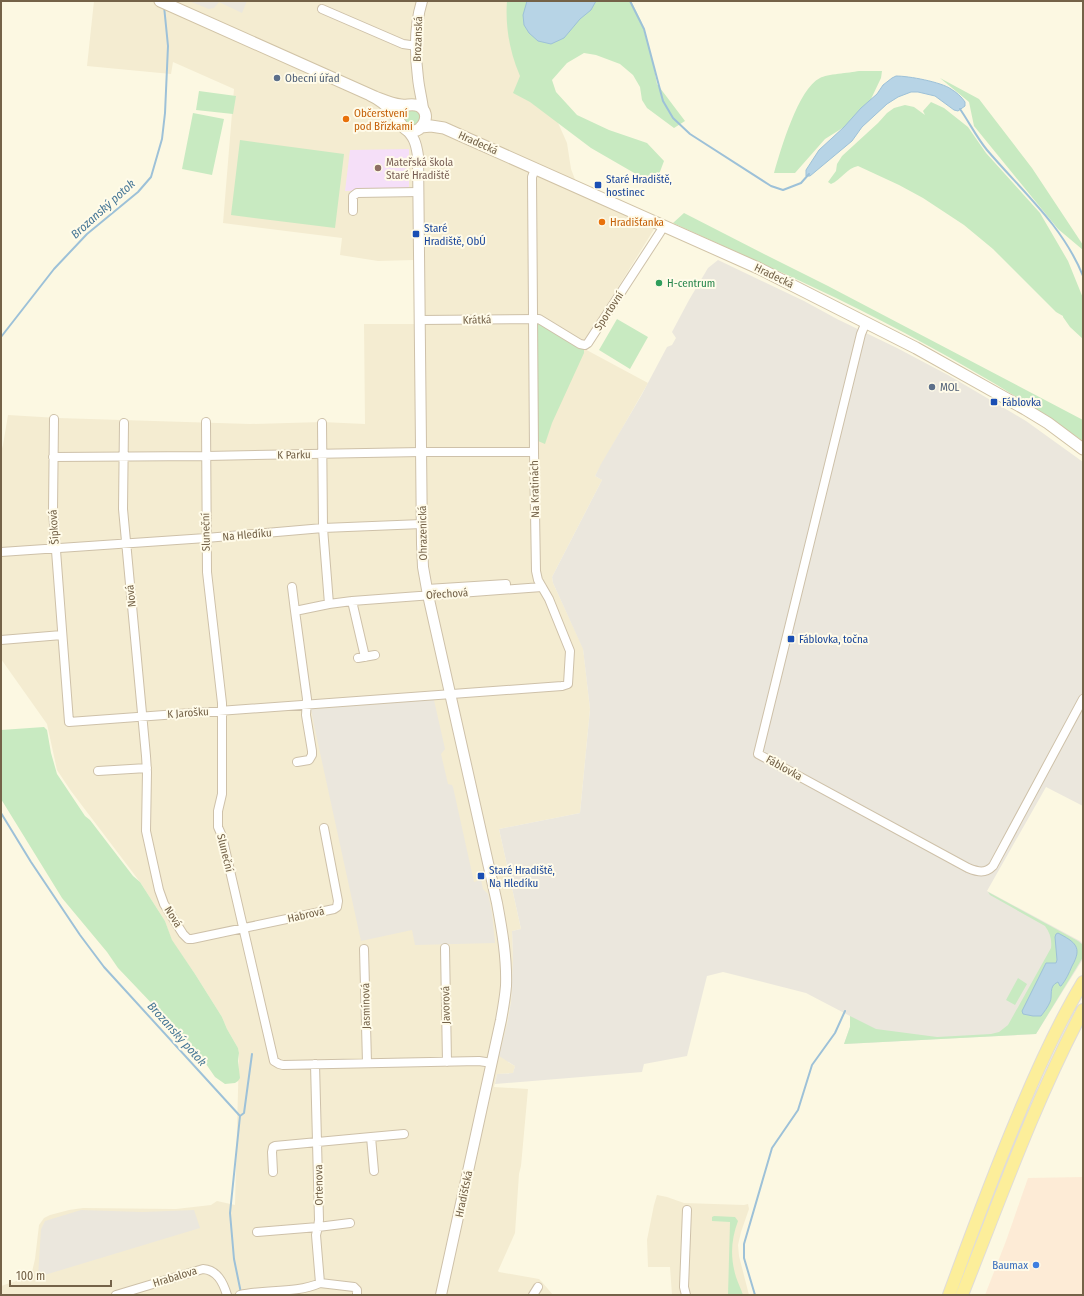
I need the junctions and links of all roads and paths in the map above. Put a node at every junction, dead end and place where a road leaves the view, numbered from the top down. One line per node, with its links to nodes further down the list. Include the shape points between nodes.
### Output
1 (422, 1): 4 (street, Brozanská)
2 (163, 2): 6 (main road)
3 (322, 9): 4 (street, via 403,44)
4 (417, 46): 5 (street, Brozanská)
5 (418, 78): 7 (street, Brozanská, via 415,98); 8 (street, Brozanská)
6 (370, 95): 7 (main road, via 400,105); 9 (main road, via 387,106)
7 (409, 105): 8 (main road, via 417,105); 9 (main road, via 403,108 400,115)
8 (424, 111): 10 (main road, via 425,122); 11 (main road, Hradecká, via 435,122)
9 (402, 126): 10 (main road, via 411,131); 12 (street, Ohrazenická, via 414,139)
10 (420, 128): 11 (main road, Hradecká, via 433,126); 12 (street, Ohrazenická)
11 (450, 131): 13 (main road, Hradecká)
12 (418, 156): 14 (street, Ohrazenická)
13 (535, 169): 16 (main road, Hradecká); 17 (street, Na Kratinách, via 532,177)
14 (419, 192): 15 (street, via 357,193 353,196); 18 (street, Ohrazenická)
15 (353, 211)
16 (664, 226): 17 (street, Sportovní, via 587,345 580,344 543,320); 19 (main road, Hradecká, via 758,268)
17 (533, 319): 18 (street, Krátká); 26 (street, Na Kratinách)
18 (420, 320): 25 (street, Ohrazenická)
19 (866, 322): 24 (main road, Hradecká, via 1025,409); 47 (street, Fáblovka, via 758,754 968,868 982,872 993,866)
20 (54, 418): 30 (street, Šípková)
21 (206, 422): 29 (street, Sluneční)
22 (124, 423): 28 (street, Nová)
23 (322, 423): 27 (street)
24 (1083, 449)
25 (421, 452): 26 (street, K Parku); 27 (street, K Parku); 31 (street, Ohrazenická)
26 (534, 452): 37 (street, Na Kratinách, via 536,571)
27 (322, 454): 29 (street, K Parku); 32 (street)
28 (124, 456): 29 (street, K Parku); 30 (street, K Parku); 34 (street, Nová)
29 (206, 456): 33 (street, Sluneční)
30 (54, 457): 35 (street, Šípková, via 53,511)
31 (422, 524): 32 (street, Na Hledíku); 39 (street, Ohrazenická, via 422,555)
32 (323, 528): 33 (street, Na Hledíku); 41 (street)
33 (206, 538): 34 (street, Na Hledíku); 49 (street, Sluneční, via 207,572)
34 (125, 543): 35 (street, Na Hledíku); 50 (street, Nová)
35 (56, 548): 36 (street, Na Hledíku); 43 (street, Šípková)
36 (1, 552)
37 (540, 583): 39 (street, Ořechová); 46 (street, Na Kratinách, via 570,652 568,684)
38 (292, 587): 42 (street)
39 (428, 592): 40 (street, Ořechová); 46 (street, Ohrazenická)
40 (352, 601): 41 (street, Ořechová); 45 (street, via 362,658)
41 (329, 604): 42 (street, Ořechová)
42 (295, 612): 48 (street)
43 (62, 635): 44 (street); 51 (street, Šípková)
44 (1, 640)
45 (374, 655)
46 (450, 694): 48 (street, K Jarošku); 63 (street, Ohrazenická, via 504,945 506,986)
47 (1083, 699)
48 (307, 705): 49 (street, K Jarošku); 52 (street, via 312,755 309,760)
49 (222, 711): 50 (street, K Jarošku); 56 (street, Sluneční, via 222,794 218,824)
50 (142, 716): 51 (street, K Jarošku); 53 (street, Nová)
51 (69, 722)
52 (297, 762)
53 (147, 768): 54 (street); 56 (street, Nová, via 146,831 158,890 164,904 188,939)
54 (98, 771)
55 (324, 828): 56 (street, Habrová, via 337,907)
56 (243, 929): 64 (street, Sluneční, via 274,1061 283,1065)
57 (445, 948): 61 (street, Javorová)
58 (364, 949): 62 (street, Jasmínová)
59 (1083, 982): 84 (main road, via 1030,1088)
60 (1083, 1010): 85 (main road, via 1033,1114)
61 (447, 1062): 62 (street, Sluneční); 63 (street, Sluneční)
62 (367, 1063): 64 (street, Sluneční)
63 (492, 1063): 81 (street, Hradišťská)
64 (315, 1064): 67 (street, Ortenova)
65 (404, 1134): 66 (street)
66 (371, 1137): 67 (street); 68 (street)
67 (318, 1143): 69 (street, via 273,1147); 72 (street, Ortenova)
68 (374, 1171)
69 (273, 1172)
70 (687, 1210): 83 (street, via 684,1280)
71 (350, 1223): 72 (street)
72 (318, 1227): 73 (street); 74 (street, Ortenova, via 316,1235)
73 (258, 1232)
74 (320, 1283): 76 (street); 80 (street, via 354,1287)
75 (538, 1287): 82 (street)
76 (287, 1293): 79 (street, via 250,1292)
77 (116, 1295): 78 (street, Hrabalova, via 200,1269 217,1275)
78 (227, 1295)
79 (240, 1295)
80 (357, 1295)
81 (441, 1295)
82 (533, 1295)
83 (686, 1295)
84 (949, 1295)
85 (962, 1295)

